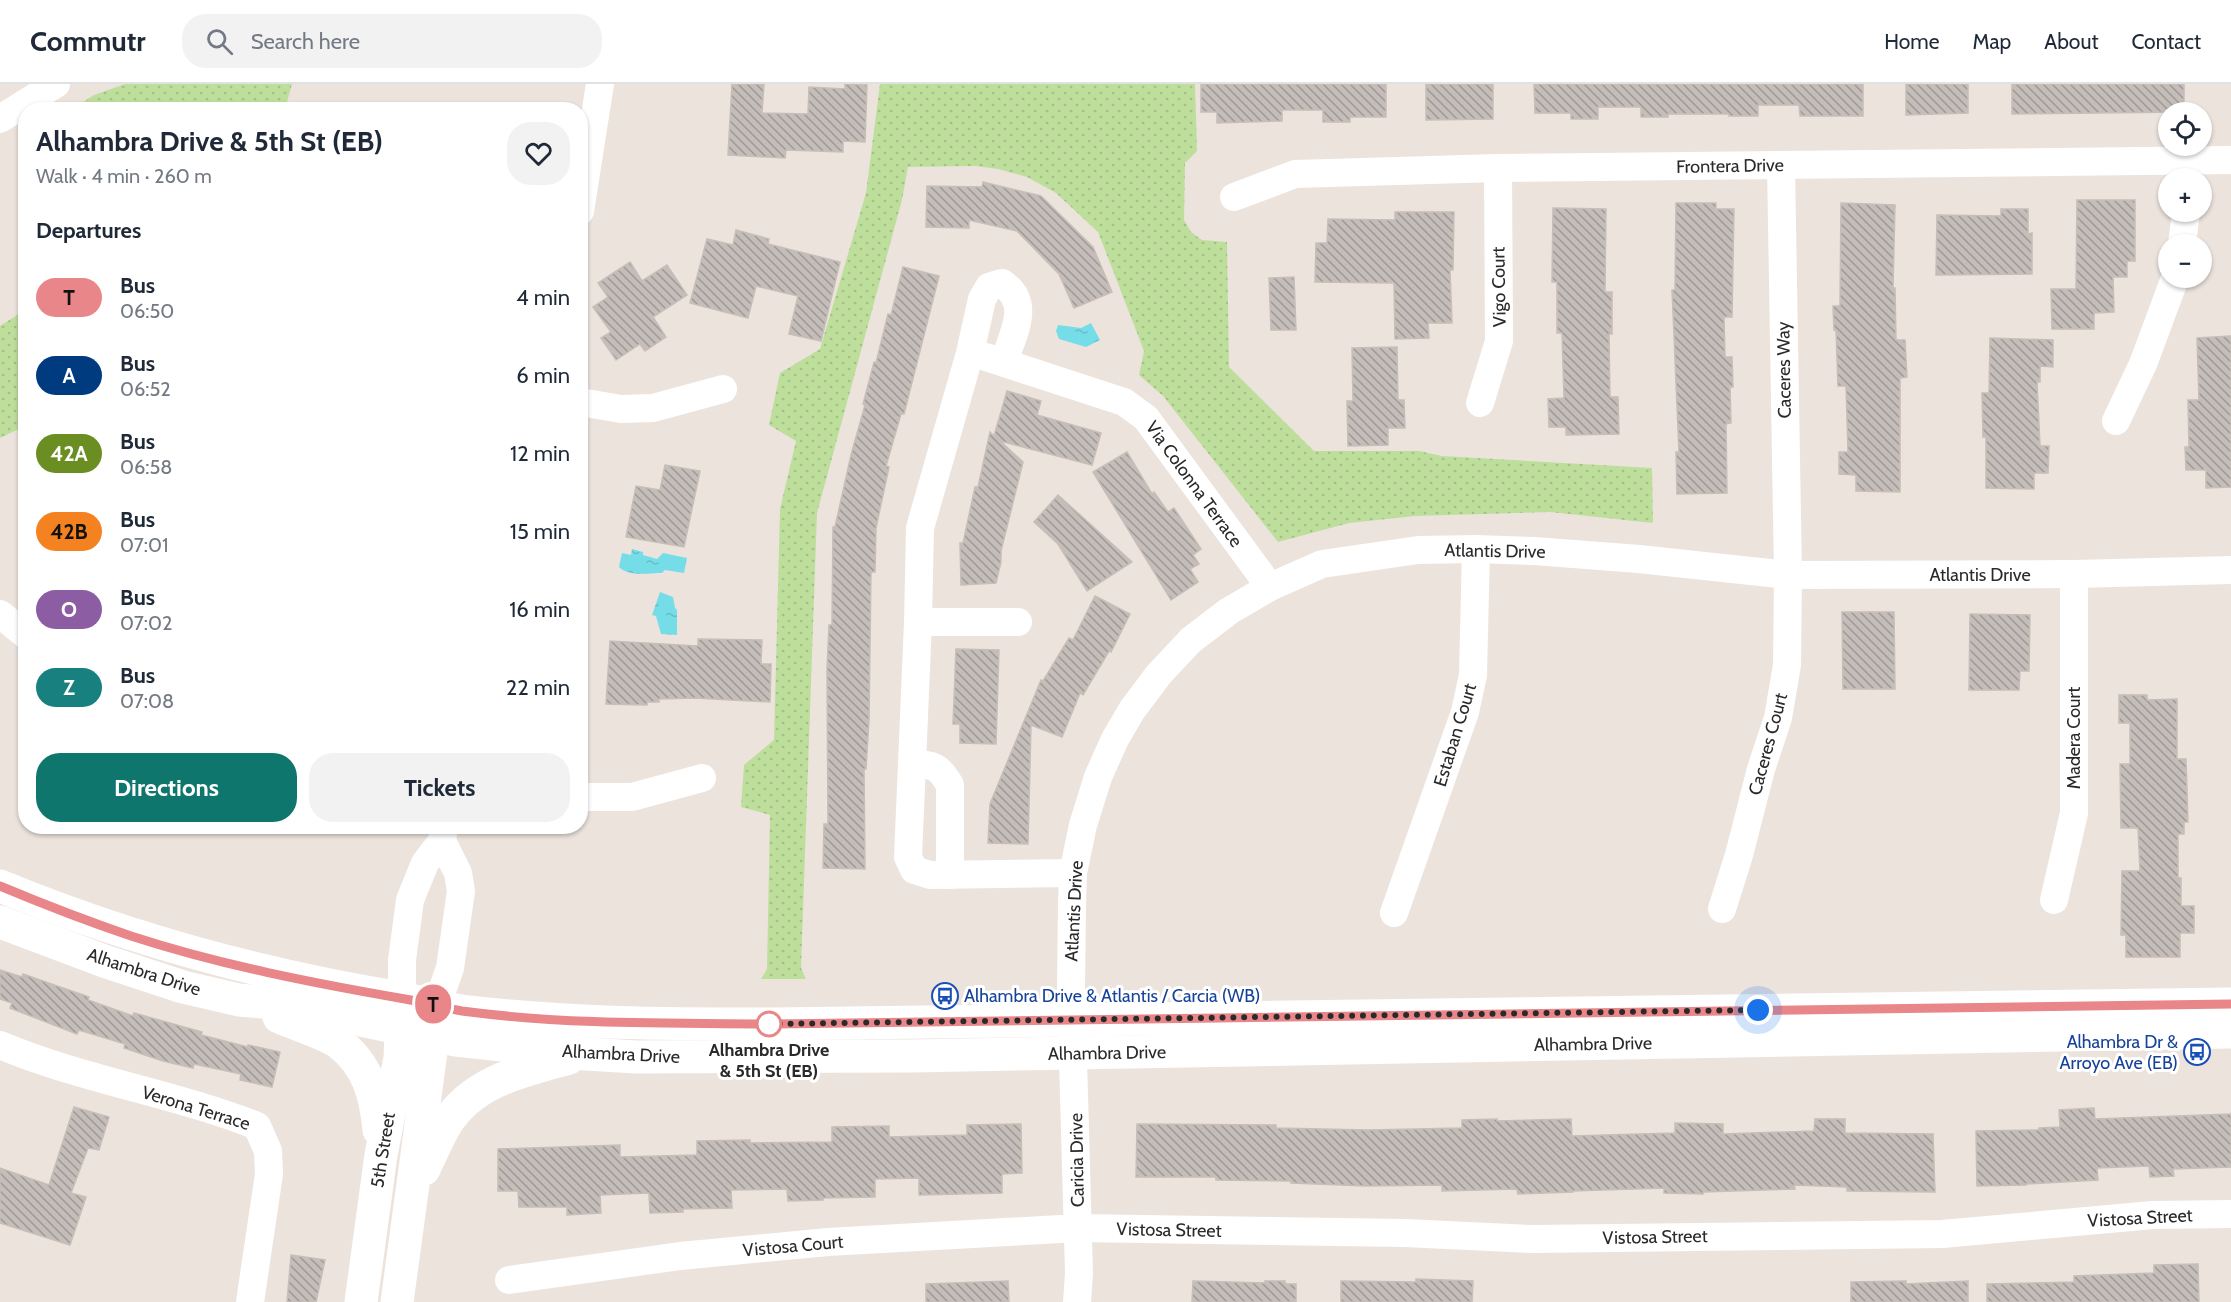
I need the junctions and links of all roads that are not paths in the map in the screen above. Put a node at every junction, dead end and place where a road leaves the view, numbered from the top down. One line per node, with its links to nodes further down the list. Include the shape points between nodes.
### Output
1 (56, 84): 3 (street)
2 (600, 84): 6 (street)
3 (27, 102)
4 (18, 108): 5 (street)
5 (0, 119)
6 (588, 160)
7 (2231, 160): 10 (street, Frontera Drive)
8 (1781, 165): 9 (street, Frontera Drive); 11 (street, Frontera Drive); 23 (street, Caceres Way)
9 (1498, 168): 12 (street, Frontera Drive, via 1295,174); 18 (street, Vigo Court, via 1499,342)
10 (2198, 168)
11 (2158, 170)
12 (1234, 197)
13 (2171, 288): 19 (street, via 2143,364)
14 (970, 353): 15 (street, Via Colonna Terrace); 15 (street, via 982,299 989,287 1002,283 1018,299 1019,312); 26 (street, via 920,528)
15 (1004, 362): 24 (street, Via Colonna Terrace, via 1124,402 1146,418)
16 (723, 389): 17 (street, via 653,408 621,409)
17 (588, 403)
18 (1480, 403)
19 (2116, 421)
20 (1476, 549): 23 (street, Atlantis Drive, via 1639,559); 24 (street, Atlantis Drive, via 1418,550 1322,564); 38 (street, Estaban Court, via 1473,675 1465,712)
21 (2231, 570): 22 (street, Atlantis Drive)
22 (2074, 574): 23 (street, Atlantis Drive); 36 (street, Madera Court, via 2074,813)
23 (1788, 575): 37 (street, Caceres Court, via 1787,665 1778,718)
24 (1270, 587): 33 (street, Atlantis Drive, via 1191,640 1132,710 1098,777)
25 (0, 614): 28 (street)
26 (918, 622): 27 (street); 29 (street)
27 (1018, 622)
28 (18, 629)
29 (912, 764): 34 (street, via 933,765 950,785); 34 (street, via 908,857 914,870)
30 (702, 778): 31 (street, via 632,797)
31 (588, 797)
32 (443, 834): 42 (street, via 425,863 410,900 402,960); 42 (street, via 461,891 450,968)
33 (1073, 873): 34 (street); 43 (street, Atlantis Drive)
34 (950, 875)
35 (0, 886): 42 (main road, Alhambra Drive, via 133,936 331,987)
36 (2054, 900)
37 (1722, 909)
38 (1394, 913)
39 (0, 922): 40 (main road, Alhambra Drive, via 183,987)
40 (239, 1000): 42 (main road, Alhambra Drive); 48 (main road, via 339,1043 358,1063 376,1101)
41 (2231, 1004): 43 (main road, Alhambra Drive)
42 (418, 1017): 43 (main road, Alhambra Drive, via 459,1011 635,1023 774,1024); 47 (main road, Alhambra Drive); 48 (main road, 5th Street, via 399,1058); 49 (main road, 5th Street)
43 (1073, 1018): 46 (street, Caricia Drive)
44 (2231, 1032): 46 (main road, Alhambra Drive)
45 (0, 1045): 53 (street, Verona Terrace, via 257,1126 268,1151 269,1174)
46 (1074, 1053): 47 (main road, Alhambra Drive, via 795,1058); 51 (street, Caricia Drive)
47 (586, 1054): 49 (main road, via 504,1077 474,1092 447,1123)
48 (381, 1155): 54 (main road, 5th Street)
49 (412, 1195): 55 (main road, 5th Street)
50 (2231, 1214): 51 (street, Vistosa Street, via 2153,1215 1930,1234 1531,1239)
51 (1078, 1228): 52 (street, Vistosa Court, via 828,1242 680,1256); 56 (street, Caricia Drive)
52 (509, 1280)
53 (250, 1302)
54 (361, 1302)
55 (397, 1302)
56 (1077, 1302)

